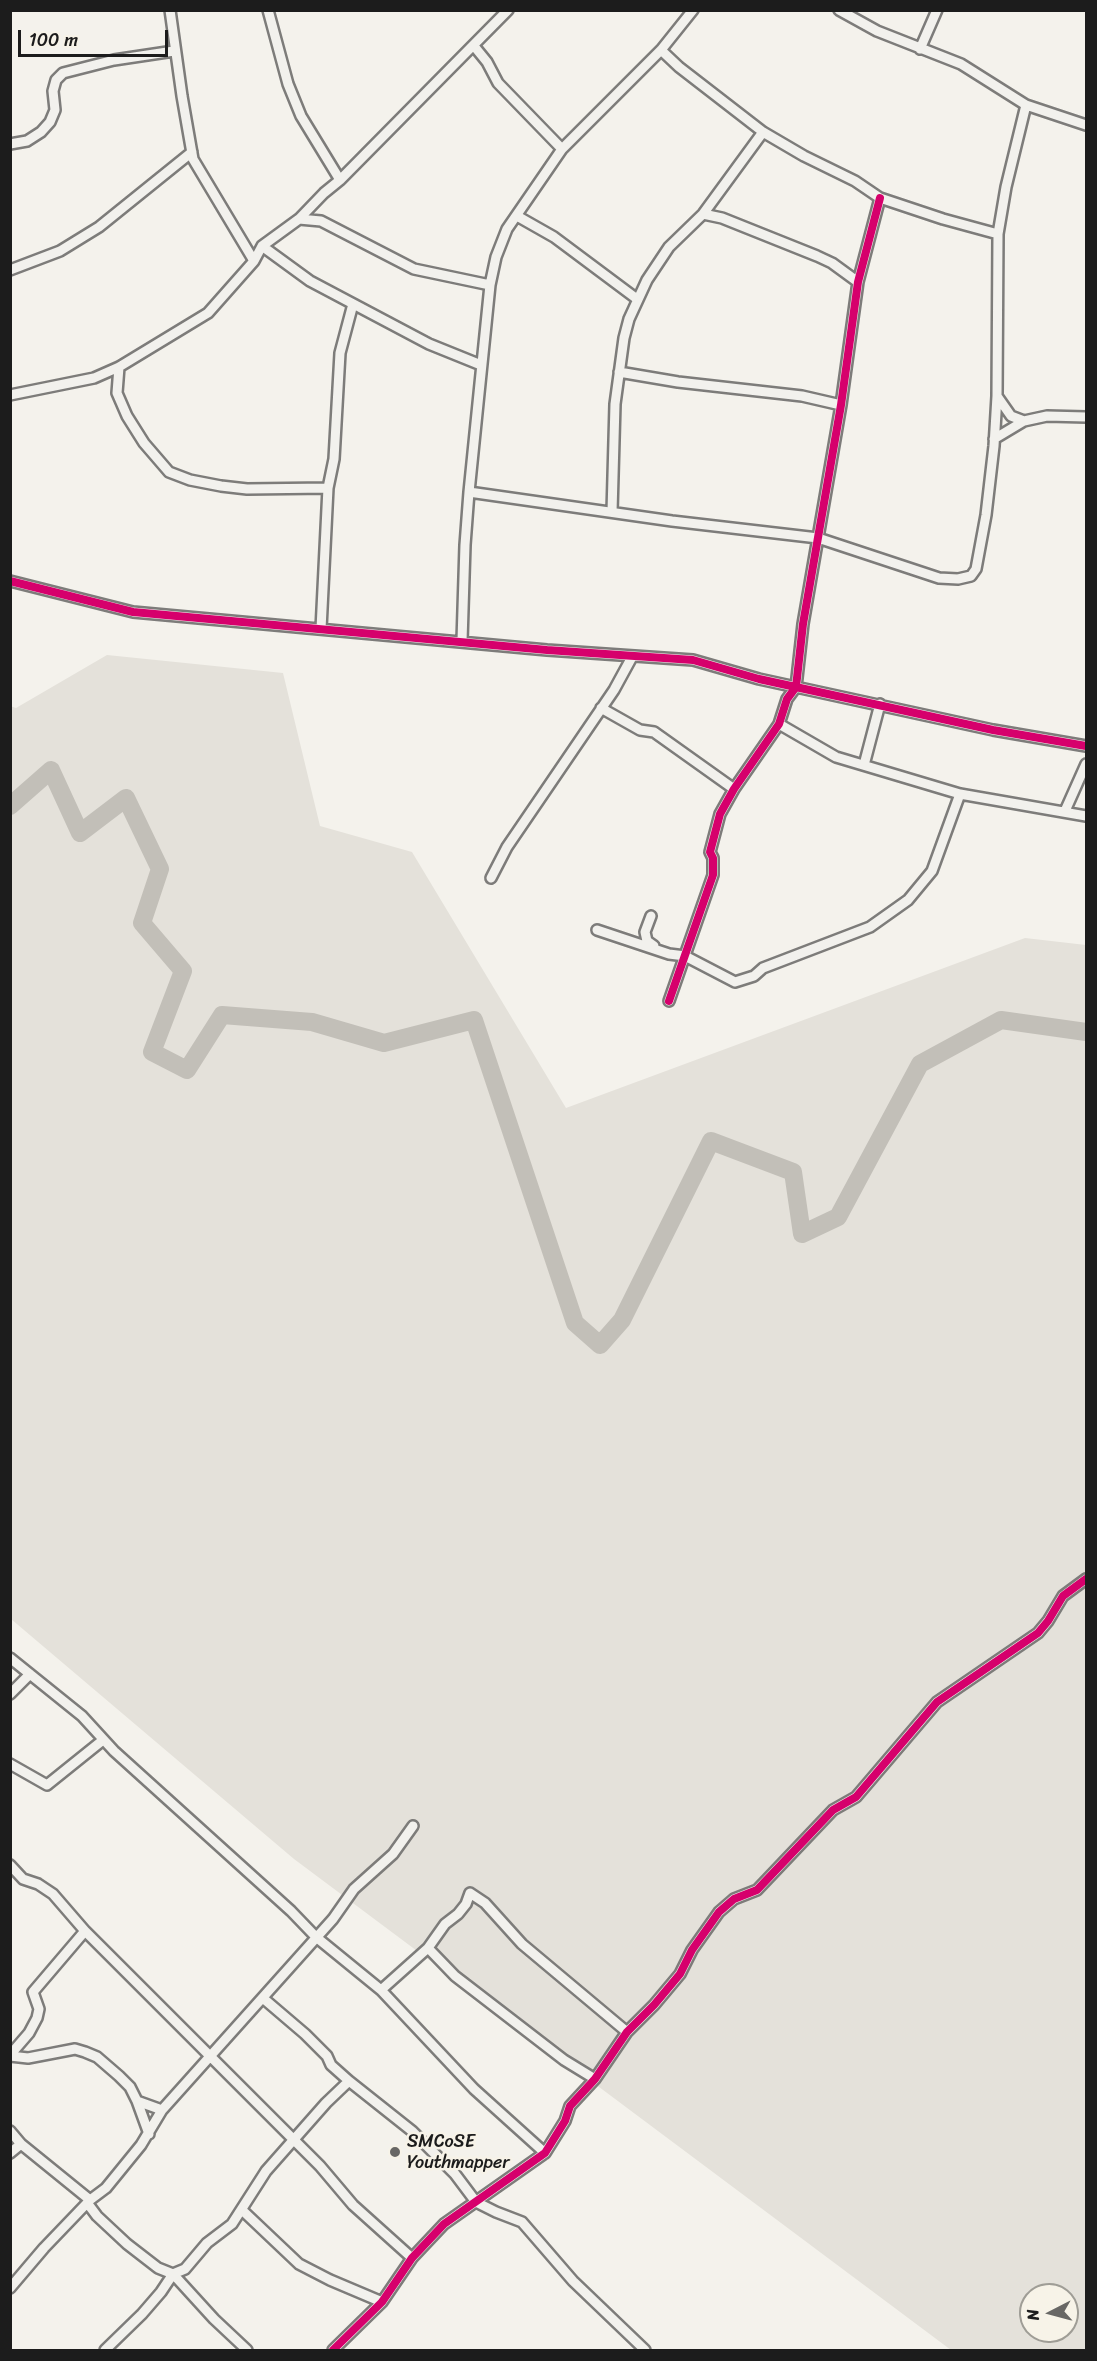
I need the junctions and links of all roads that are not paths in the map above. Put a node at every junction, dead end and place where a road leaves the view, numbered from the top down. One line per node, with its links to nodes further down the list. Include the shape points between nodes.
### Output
1 (170, 10): 10 (street)
2 (268, 10): 17 (street, via 288,84)
3 (508, 10): 7 (street)
4 (693, 10): 9 (street)
5 (839, 10): 8 (street)
6 (937, 10): 8 (street)
7 (474, 46): 15 (street, via 498,83); 17 (street)
8 (920, 49): 11 (street, via 962,64)
9 (661, 50): 13 (street); 15 (street)
10 (174, 51): 14 (street, via 114,60 63,74 53,91 55,110 50,122 27,141); 16 (street)
11 (1026, 105): 12 (street); 22 (street)
12 (1086, 125)
13 (763, 132): 18 (street); 19 (street)
14 (10, 144)
15 (562, 149): 20 (street)
16 (192, 152): 24 (street, via 197,167); 25 (street, via 99,227 60,251)
17 (340, 180): 21 (street)
18 (880, 198): 22 (street); 26 (street)
19 (703, 214): 26 (street, via 817,256); 28 (street, via 669,247)
20 (517, 216): 27 (street, via 496,257); 28 (street, via 554,237)
21 (299, 219): 23 (street); 27 (street, via 321,221 414,269)
22 (999, 234): 34 (street)
23 (262, 246): 24 (street); 29 (street, via 310,281)
24 (254, 261): 31 (street, via 208,313)
25 (10, 270)
26 (858, 282): 35 (street)
27 (490, 285): 30 (street)
28 (637, 299): 32 (street, via 624,338)
29 (352, 303): 30 (street, via 429,344); 39 (street, via 340,353 334,459)
30 (481, 365): 40 (street)
31 (119, 367): 33 (street, via 94,378); 39 (street, via 117,393 144,443 169,472 190,480 238,488)
32 (620, 372): 35 (street, via 802,396); 41 (street, via 615,404)
33 (10, 395)
34 (997, 396): 37 (street, via 1011,417); 38 (street)
35 (841, 405): 42 (street)
36 (1086, 417): 37 (street, via 1047,416)
37 (1024, 421): 38 (street)
38 (994, 439): 42 (street, via 986,515 976,569 971,576 939,578)
39 (328, 488): 44 (street)
40 (469, 492): 41 (street); 45 (street)
41 (612, 512): 42 (street)
42 (818, 537): 47 (street)
43 (10, 580): 44 (street, via 133,612)
44 (321, 629): 45 (street)
45 (462, 641): 46 (street)
46 (633, 657): 47 (street, via 693,660); 49 (street)
47 (796, 687): 48 (street); 50 (street)
48 (880, 704): 51 (street); 53 (street)
49 (601, 708): 54 (street, via 640,730 654,732); 58 (street, via 507,847)
50 (778, 724): 53 (street, via 836,757); 54 (street)
51 (1086, 746)
52 (1086, 764): 56 (street)
53 (864, 765): 55 (street)
54 (734, 789): 62 (street, via 720,814 710,852 712,876)
55 (960, 794): 56 (street); 62 (street, via 932,871 908,900 870,927 735,982)
56 (1065, 811): 57 (street)
57 (1086, 816)
58 (491, 878)
59 (651, 916): 61 (street, via 645,932 647,941)
60 (597, 930): 61 (street)
61 (656, 948): 62 (street)
62 (685, 956): 63 (street)
63 (669, 1001)
64 (1086, 1579): 77 (street, via 1063,1596 1038,1633 937,1702 856,1797 833,1810 757,1890 734,1899 719,1912 680,1974)
65 (10, 1658): 66 (street)
66 (30, 1674): 67 (street); 68 (street, via 82,1716)
67 (10, 1694)
68 (103, 1740): 69 (street, via 47,1785); 73 (street)
69 (10, 1764)
70 (413, 1826): 73 (street, via 393,1854 354,1889)
71 (10, 1865): 72 (street, via 23,1879 45,1887)
72 (85, 1931): 78 (street); 79 (street, via 33,1992 38,2018)
73 (316, 1937): 75 (street); 76 (street)
74 (428, 1948): 75 (street); 77 (street, via 462,1909 470,1893 522,1944); 80 (street, via 455,1976 564,2060)
75 (381, 1990): 88 (street, via 474,2089)
76 (264, 1999): 78 (street); 81 (street, via 305,2034)
77 (627, 2032): 80 (street)
78 (211, 2055): 83 (street); 86 (street)
79 (10, 2056): 82 (street, via 28,2058 75,2049 85,2052 119,2076)
80 (595, 2079): 88 (street, via 570,2106)
81 (349, 2081): 86 (street); 91 (street, via 412,2131 455,2174)
82 (137, 2101): 83 (street); 85 (street)
83 (162, 2110): 85 (street)
84 (10, 2131): 87 (street)
85 (148, 2134): 90 (street, via 130,2161)
86 (294, 2140): 92 (street, via 266,2171); 93 (street, via 353,2205)
87 (21, 2144): 89 (street); 90 (street)
88 (545, 2152): 91 (street)
89 (10, 2153)
90 (89, 2202): 94 (street, via 97,2216 127,2244); 95 (street)
91 (476, 2202): 93 (street, via 444,2224); 100 (street, via 522,2222 573,2281)
92 (242, 2210): 94 (street, via 185,2269); 96 (street, via 299,2264)
93 (412, 2258): 96 (street)
94 (173, 2274): 97 (street, via 149,2307); 98 (street)
95 (10, 2288)
96 (382, 2302): 99 (street)
97 (105, 2350)
98 (247, 2350)
99 (333, 2350)
100 (645, 2350)

